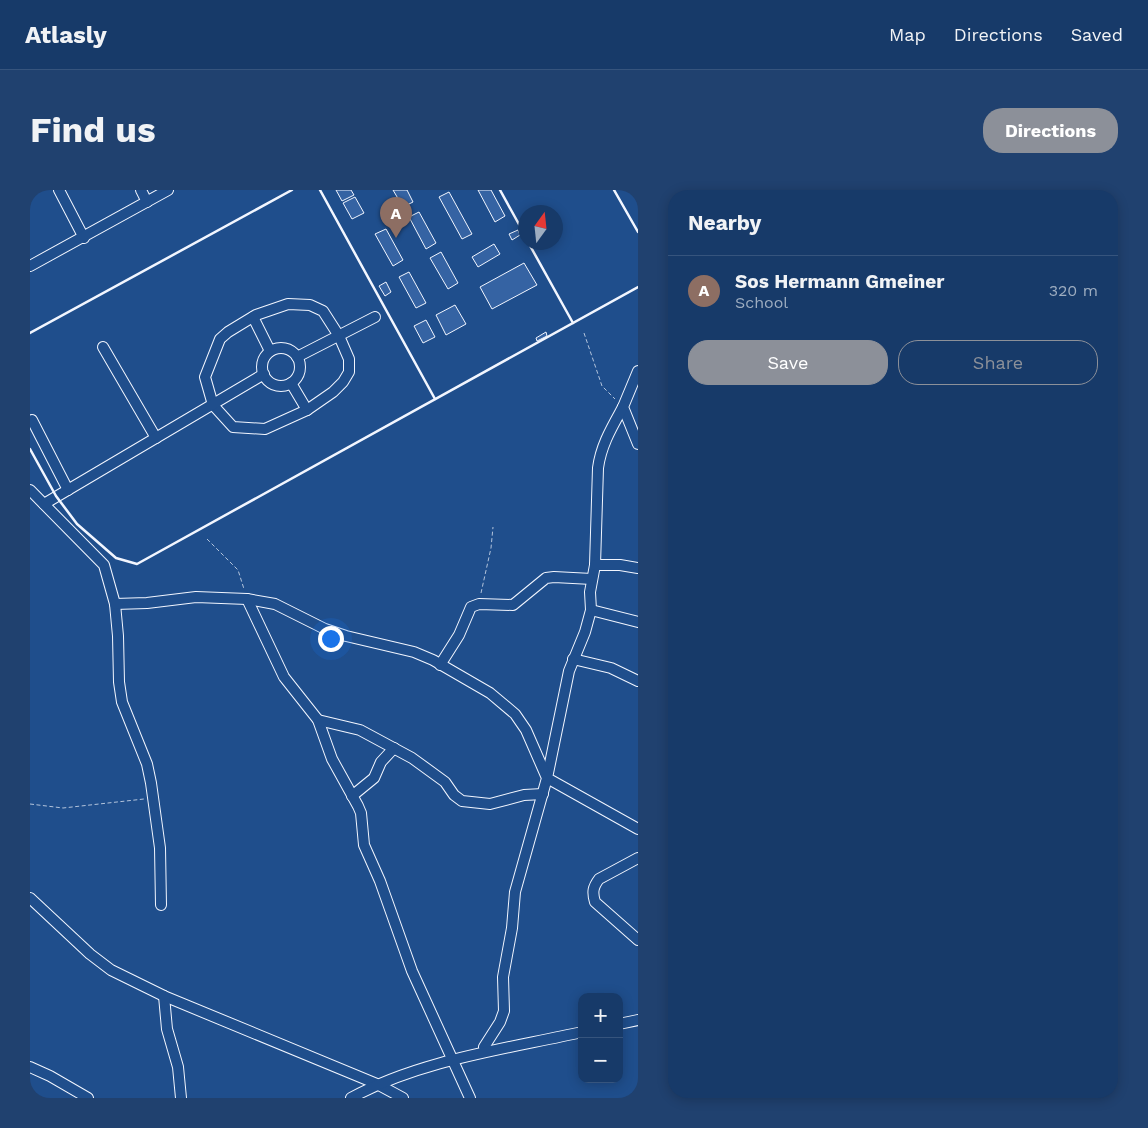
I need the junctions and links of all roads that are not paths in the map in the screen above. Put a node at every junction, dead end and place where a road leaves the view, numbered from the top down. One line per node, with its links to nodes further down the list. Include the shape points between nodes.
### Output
1 (59, 190): 5 (street)
2 (141, 190): 4 (street)
3 (168, 190): 4 (street)
4 (147, 202): 5 (street)
5 (84, 238): 6 (street)
6 (30, 266)
7 (252, 317): 9 (street, via 288,304 310,305 324,311); 11 (street); 16 (street, via 220,339 204,377)
8 (375, 317): 9 (street)
9 (339, 336): 12 (street); 18 (street, via 349,359 349,372 333,392)
10 (104, 347): 20 (street)
11 (270, 352): 12 (street, via 288,349); 14 (street, via 263,362)
12 (297, 357): 15 (street, via 300,362 298,374)
13 (638, 371): 17 (street)
14 (264, 374): 15 (street, via 273,384); 16 (street)
15 (290, 383): 18 (street)
16 (213, 405): 18 (street, via 233,427 248,429 265,429); 20 (street)
17 (623, 407): 21 (street); 25 (street, via 599,455)
18 (307, 410)
19 (32, 420): 23 (street)
20 (156, 438): 23 (street)
21 (638, 444)
22 (30, 490): 24 (street)
23 (68, 490): 24 (street)
24 (44, 504): 29 (street, via 104,565)
25 (595, 565): 26 (street); 27 (street)
26 (638, 568)
27 (592, 579): 30 (street); 33 (street, via 550,577 542,580 514,605 473,606)
28 (247, 599): 29 (street, via 196,597); 33 (street, via 275,604 346,636 414,652); 35 (street, via 284,677)
29 (115, 604): 43 (street, via 122,702 147,764 153,798 160,848)
30 (591, 610): 31 (street); 32 (street)
31 (638, 622)
32 (573, 659): 34 (street, via 610,668); 37 (street)
33 (440, 665): 37 (street, via 490,693 515,714 526,730)
34 (638, 681)
35 (318, 720): 36 (street, via 360,730); 39 (street, via 332,759)
36 (394, 748): 38 (street, via 435,773 462,802 490,804 524,795); 39 (street, via 381,762 372,780)
37 (547, 778): 38 (street); 40 (street)
38 (543, 794): 49 (street, via 515,892 503,977 504,1011)
39 (352, 796): 50 (street, via 361,813 363,841 412,971)
40 (638, 829)
41 (638, 858): 44 (street, via 599,879 593,894 595,902)
42 (30, 898): 45 (street, via 111,970)
43 (161, 905)
44 (638, 940)
45 (164, 996): 52 (street); 54 (street)
46 (638, 1020): 47 (street)
47 (623, 1023)
48 (578, 1033): 50 (street)
49 (484, 1047)
50 (453, 1060): 52 (street); 57 (street)
51 (30, 1067): 53 (street)
52 (377, 1084): 55 (street); 56 (street)
53 (88, 1098)
54 (181, 1098)
55 (351, 1098)
56 (403, 1098)
57 (470, 1098)

